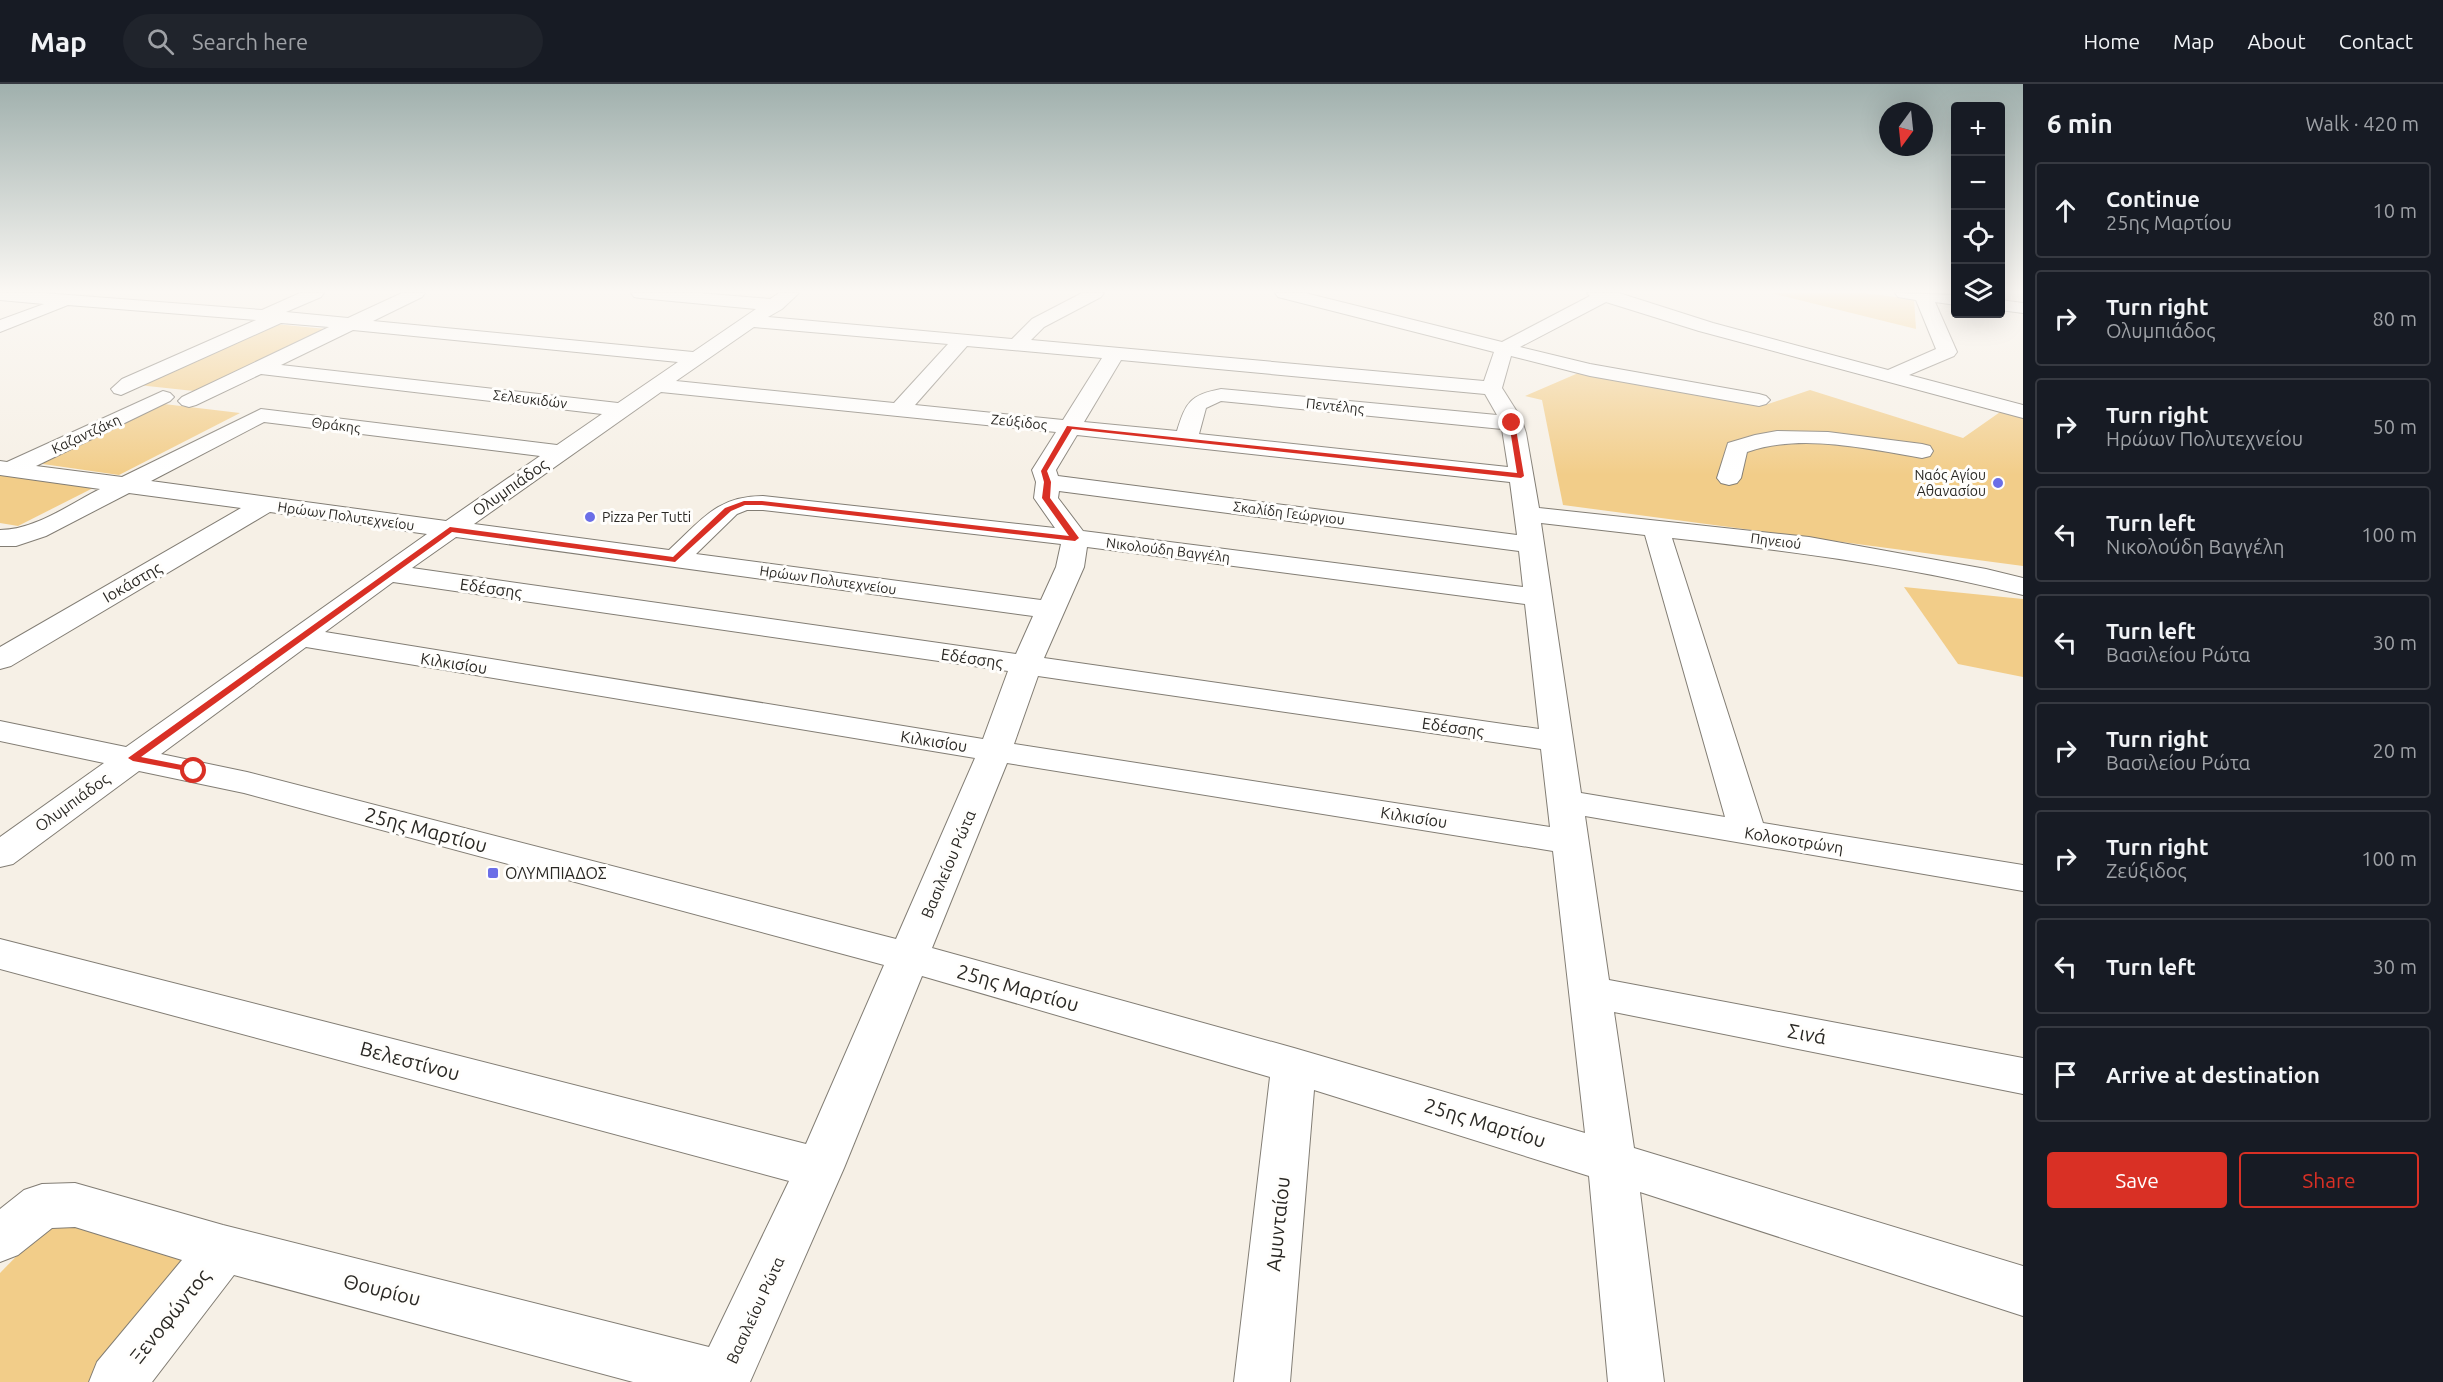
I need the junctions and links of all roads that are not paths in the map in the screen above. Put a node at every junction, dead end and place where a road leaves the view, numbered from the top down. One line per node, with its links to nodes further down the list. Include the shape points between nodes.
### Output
1 (1115, 353): 26 (street)
2 (191, 354): 17 (street, Καζαντζάκη)
3 (288, 354): 13 (street)
4 (654, 354): 12 (street)
5 (705, 354): 12 (street, Ολυμπιάδος)
6 (950, 354): 21 (street)
7 (1121, 354): 16 (street)
8 (1503, 354): 16 (street)
9 (1527, 354): 20 (street, via 1590,370)
10 (1806, 354): 14 (street)
11 (1943, 354): 14 (street)
12 (699, 358): 15 (street, Ολυμπιάδος)
13 (257, 368): 19 (street); 22 (street, Σελευκιδών)
14 (1890, 376): 23 (street)
15 (660, 386): 21 (street, Ζεύξιδος); 22 (street, Ολυμπιάδος)
16 (1492, 388): 25 (street)
17 (121, 389): 18 (street, Θράκης)
18 (164, 397): 19 (street, Θράκης); 30 (street, Καζαντζάκη)
19 (189, 400): 24 (street, Θράκης, via 264,411)
20 (1759, 400)
21 (900, 409): 26 (street, Ζεύξιδος)
22 (624, 410): 29 (street, Ολυμπιάδος)
23 (2023, 412)
24 (261, 416): 29 (street, Θράκης); 34 (street)
25 (1512, 423): 27 (street, Πεντέλης, via 1221,395 1197,403); 31 (street)
26 (1070, 427): 27 (street, Ζεύξιδος); 33 (street, via 1044,471)
27 (1186, 439): 31 (street, Ζεύξιδος)
28 (1922, 451): 32 (street, via 1851,440 1762,439 1736,448)
29 (561, 452): 38 (street, Ολυμπιάδος)
30 (4, 469): 34 (street, Ηρώων Πολυτεχνείου)
31 (1521, 476): 37 (street)
32 (1729, 478)
33 (1048, 482): 37 (street, Σκαλίδη Γεώργιου); 40 (street, via 1046,498)
34 (123, 486): 35 (street, Ηρώων Πολυτεχνείου); 39 (street, via 37,531)
35 (264, 505): 38 (street, Ηρώων Πολυτεχνείου); 47 (street, Ιοκάστης)
36 (1656, 527): 37 (street, Πηνειού); 43 (street, Πηνειού, via 1836,549); 54 (street)
37 (1529, 529): 44 (street)
38 (450, 530): 41 (street, Ηρώων Πολυτεχνείου); 42 (street, Ολυμπιάδος)
39 (0, 538)
40 (1075, 538): 41 (street, Νικολούδη Βαγγέλη, via 744,503 723,513); 44 (street, Νικολούδη Βαγγέλη); 45 (street, Βασιλείου Ρώτα, via 1070,567)
41 (675, 559): 45 (street, Ηρώων Πολυτεχνείου)
42 (388, 573): 46 (street, Ολυμπιάδος); 48 (street, Εδέσσης)
43 (2023, 587)
44 (1538, 597): 50 (street)
45 (1049, 610): 48 (street, Βασιλείου Ρώτα)
46 (299, 638): 51 (street, Κιλκισίου); 52 (street, Ολυμπιάδος)
47 (0, 660)
48 (1026, 665): 50 (street, Εδέσσης); 51 (street, Βασιλείου Ρώτα)
49 (0, 731): 52 (street, 25ης Μαρτίου)
50 (1556, 741): 53 (street)
51 (995, 751): 55 (street, Κιλκισίου); 59 (street, Βασιλείου Ρώτα)
52 (133, 758): 56 (street, Ολυμπιάδος); 59 (street, 25ης Μαρτίου, via 247,783)
53 (1566, 802): 54 (street, Κολοκοτρώνη); 55 (street)
54 (1748, 832): 57 (street, Κολοκοτρώνη)
55 (1569, 842): 60 (street)
56 (0, 855)
57 (2023, 878)
58 (0, 954): 64 (street, Βελεστίνου)
59 (909, 957): 61 (street, 25ης Μαρτίου); 64 (street, Βασιλείου Ρώτα)
60 (1591, 992): 62 (street, Σινά); 63 (street)
61 (1294, 1066): 63 (street, 25ης Μαρτίου); 70 (street, Αμυνταίου)
62 (2023, 1076)
63 (1612, 1162): 67 (street, 25ης Μαρτίου); 71 (street)
64 (820, 1168): 68 (street, Βασιλείου Ρώτα)
65 (0, 1239): 66 (street, Θουρίου, via 42,1206 75,1205)
66 (224, 1250): 68 (street, Θουρίου); 69 (street, Ξενοφώντος)
67 (2023, 1291)
68 (722, 1380)
69 (117, 1382)
70 (1262, 1382)
71 (1635, 1382)

